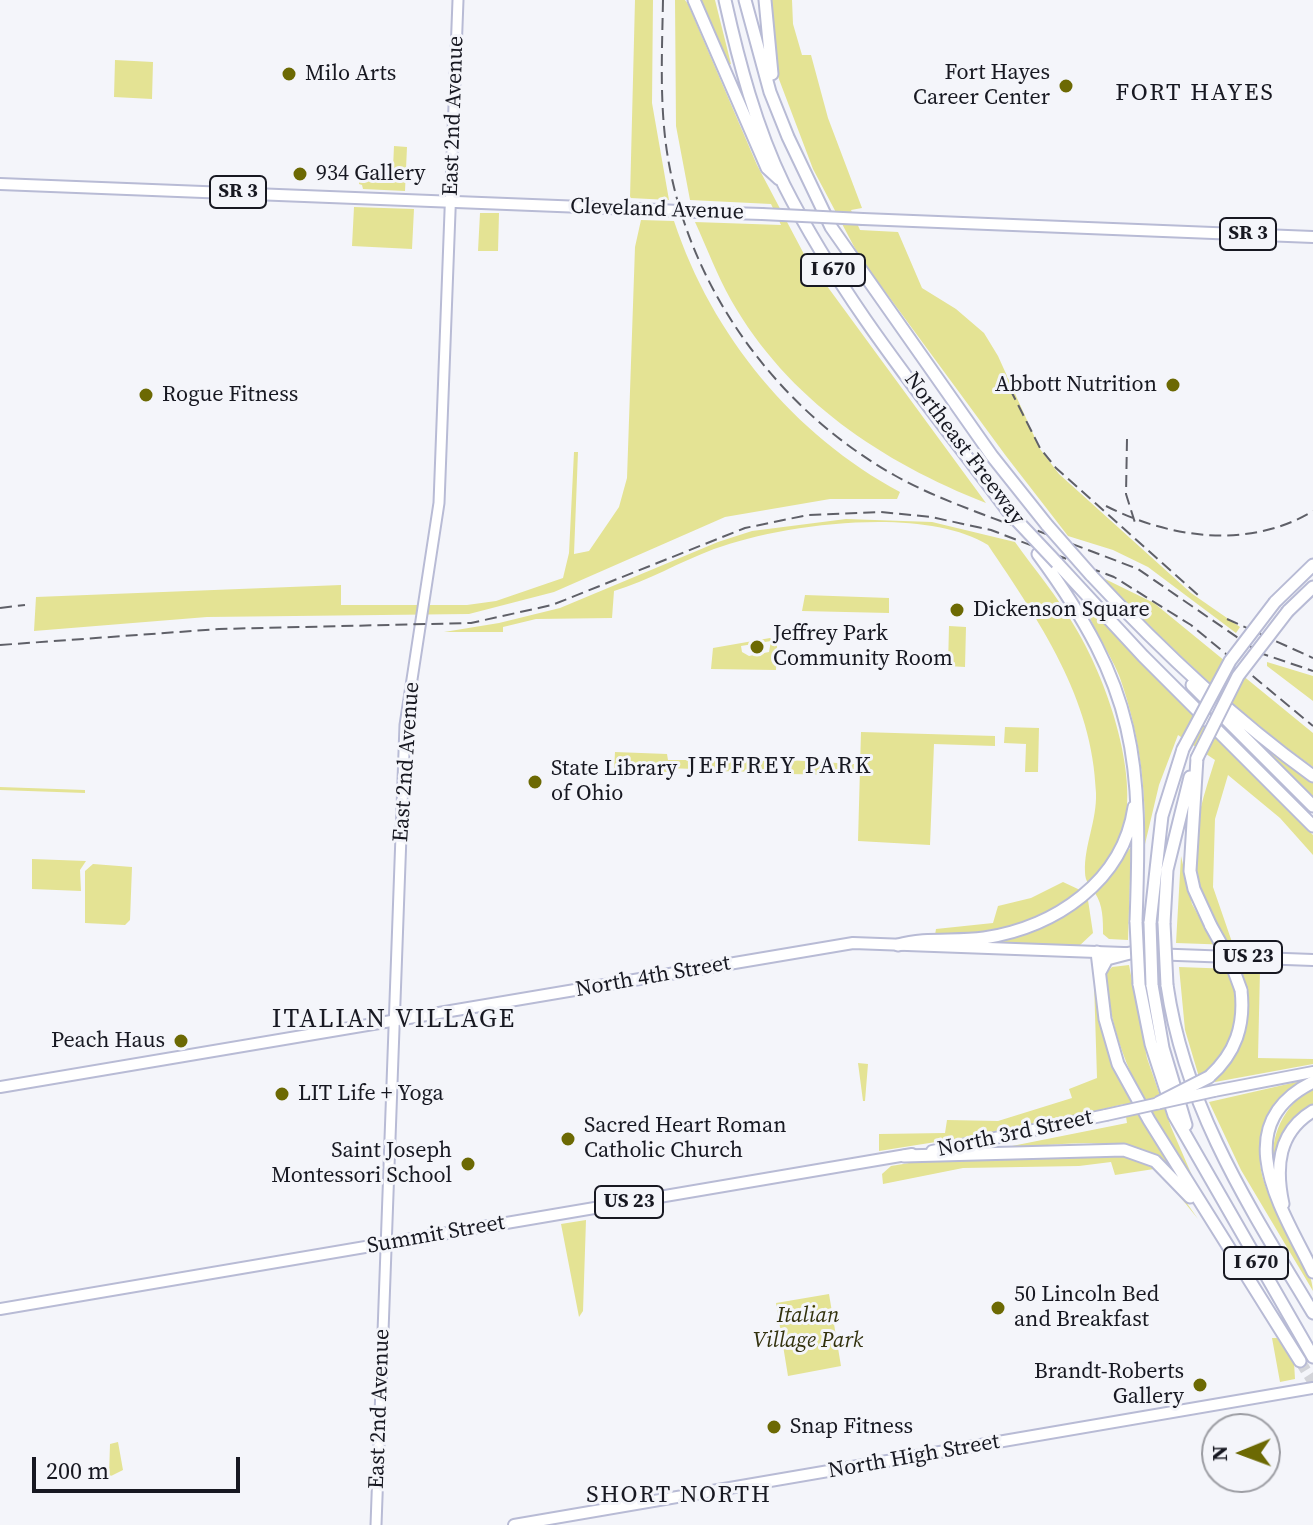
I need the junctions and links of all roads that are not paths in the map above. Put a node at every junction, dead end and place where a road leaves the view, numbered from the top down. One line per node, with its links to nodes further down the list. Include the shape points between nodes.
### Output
1 (458, 0): 9 (street, East 2nd Avenue)
2 (694, 0): 7 (highway, via 767,168)
3 (725, 0): 7 (highway, Northeast Freeway / I 670, via 745,80)
4 (745, 0): 6 (highway, Northeast Freeway)
5 (765, 0): 6 (highway, via 770,67)
6 (788, 137): 14 (highway, Northeast Freeway, bridge, via 831,227 992,456)
7 (784, 183): 11 (highway, Northeast Freeway / I 670, via 853,302)
8 (0, 184): 9 (main road, Cleveland Avenue / SR 3)
9 (451, 201): 10 (main road, Cleveland Avenue / SR 3, bridge); 25 (street, East 2nd Avenue, via 439,503 405,725)
10 (1313, 237)
11 (1007, 510): 17 (highway, I 670, bridge, via 1085,622 1112,675 1128,724); 19 (highway, Northeast Freeway, bridge, via 1132,644)
12 (1309, 568): 33 (highway, bridge, via 1230,661 1183,749 1162,816 1150,923 1152,985 1180,1108)
13 (1313, 587): 15 (highway, I 670, bridge, via 1238,676)
14 (1150, 638): 16 (highway, Northeast Freeway); 18 (highway)
15 (1197, 758): 29 (highway, bridge, via 1190,871 1241,990 1241,1028 1233,1049 1209,1077); 39 (highway, I 670, bridge, via 1174,833 1164,923 1167,985 1184,1067 1207,1126)
16 (1313, 776)
17 (1138, 783): 20 (highway, via 1128,836 1104,877 1071,905 1009,933); 33 (highway, I 670, bridge, via 1139,984 1157,1067)
18 (1313, 806)
19 (1313, 824)
20 (898, 945): 21 (main road, North 4th Street / US 23); 25 (main road, North 4th Street / US 23, via 853,943)
21 (1097, 952): 22 (main road, North 4th Street / US 23); 24 (highway)
22 (1130, 953): 23 (main road, North 4th Street / US 23); 24 (highway, via 1107,959)
23 (1313, 960)
24 (1099, 973): 36 (highway, via 1118,1064)
25 (395, 1021): 28 (main road, North 4th Street / US 23); 35 (street, East 2nd Avenue)
26 (1313, 1072): 29 (main road, US 23, bridge)
27 (1313, 1082): 34 (highway, via 1273,1122 1265,1155 1277,1202)
28 (0, 1087)
29 (1158, 1103): 31 (main road, North 3rd Street / US 23, bridge)
30 (1313, 1111): 34 (highway, via 1288,1135 1280,1157 1282,1201)
31 (904, 1156): 32 (main road, North 3rd Street / US 23); 36 (highway, via 1109,1149 1145,1155 1184,1189)
32 (871, 1162): 35 (main road, Summit Street / US 23)
33 (1201, 1167): 40 (highway, I 670)
34 (1291, 1227): 37 (highway)
35 (386, 1243): 38 (main road, Summit Street / US 23); 43 (street, East 2nd Avenue)
36 (1238, 1264): 41 (highway)
37 (1313, 1272)
38 (0, 1309)
39 (1313, 1313)
40 (1313, 1357)
41 (1300, 1361)
42 (1313, 1388): 44 (main road, North High Street)
43 (376, 1525)
44 (514, 1525)

